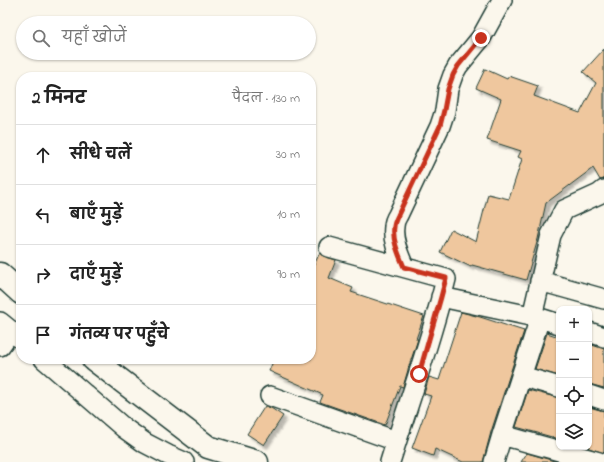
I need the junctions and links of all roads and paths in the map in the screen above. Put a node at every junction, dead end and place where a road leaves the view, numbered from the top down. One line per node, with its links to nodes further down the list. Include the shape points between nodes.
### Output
1 (502, 0): 4 (street, via 481,38 453,75 440,126 398,215 394,237)
2 (604, 190): 6 (street, via 564,210 551,235)
3 (329, 247): 4 (street)
4 (404, 267): 8 (street, via 446,278)
5 (0, 274): 7 (main road)
6 (540, 281): 9 (street); 10 (street)
7 (16, 288)
8 (441, 297): 10 (street); 24 (street)
9 (604, 299)
10 (536, 317): 11 (street); 18 (street)
11 (556, 323)
12 (11, 331): 15 (street)
13 (592, 333): 14 (street)
14 (604, 337)
15 (0, 346)
16 (50, 364): 25 (street, via 124,428)
17 (100, 364): 26 (main road, via 208,447)
18 (521, 376): 19 (street); 23 (street)
19 (556, 386)
20 (270, 396): 24 (street)
21 (592, 396): 22 (street)
22 (604, 400)
23 (502, 435): 28 (street); 29 (street)
24 (396, 441): 27 (street)
25 (184, 462)
26 (257, 462)
27 (390, 462)
28 (494, 462)
29 (599, 462)

